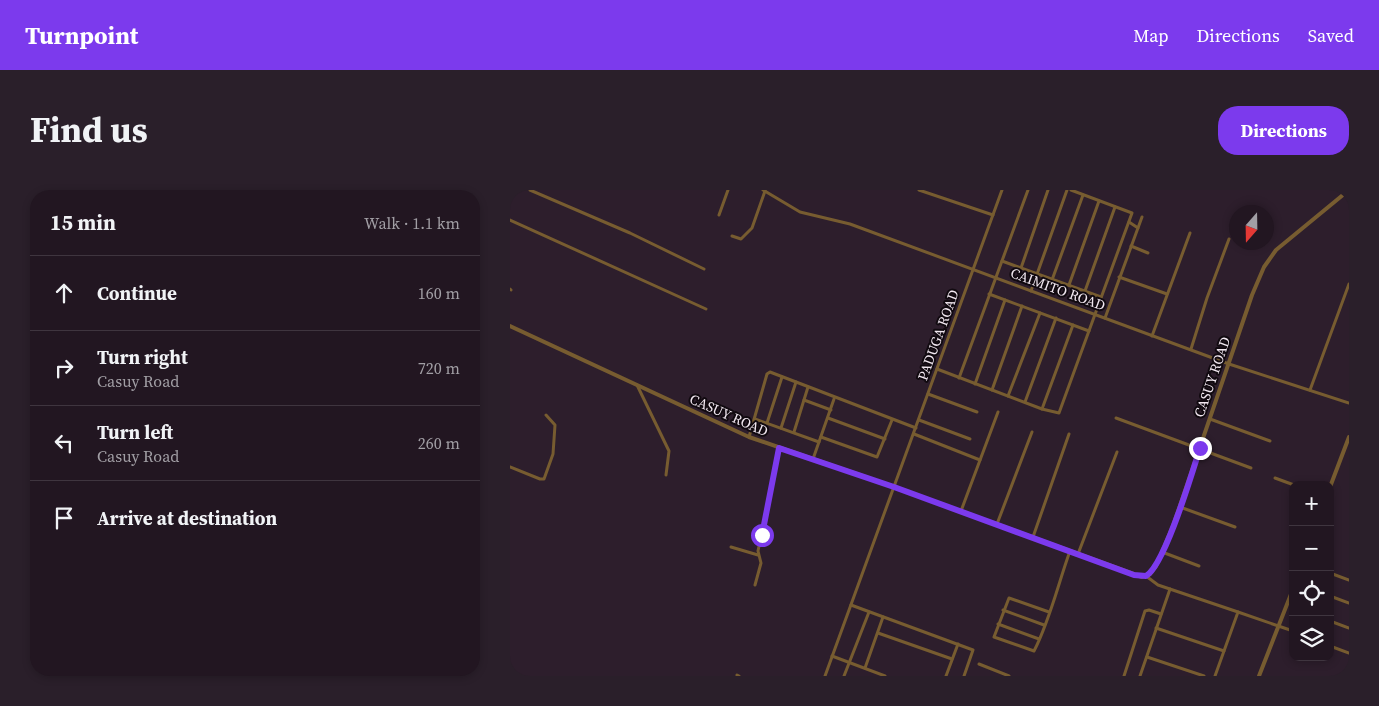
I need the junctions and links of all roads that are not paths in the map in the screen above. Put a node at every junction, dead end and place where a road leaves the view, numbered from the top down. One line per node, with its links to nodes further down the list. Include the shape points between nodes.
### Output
1 (530, 190): 26 (street)
2 (728, 190): 13 (street)
3 (919, 190): 14 (street)
4 (1002, 190): 14 (street, PADUGA ROAD)
5 (1028, 190): 24 (street)
6 (1048, 190): 25 (street)
7 (1069, 190): 10 (street); 28 (street)
8 (1349, 190): 51 (street, CASUY ROAD, via 1271,255 1252,295)
9 (765, 191): 20 (street, via 751,230 743,239); 27 (street, CAIMITO ROAD, via 803,214 850,224)
10 (1083, 195): 11 (street); 31 (street)
11 (1099, 201): 12 (street); 33 (street)
12 (1115, 207): 17 (street, via 1132,213); 35 (street)
13 (719, 215)
14 (993, 215): 27 (street, PADUGA ROAD)
15 (1142, 217): 18 (street)
16 (510, 220): 41 (street)
17 (1129, 222): 18 (street); 38 (street)
18 (1138, 228): 22 (street)
19 (1190, 233): 37 (street)
20 (732, 236)
21 (1228, 239): 50 (street)
22 (1131, 246): 23 (street); 30 (street)
23 (1148, 253)
24 (1002, 261): 25 (street); 29 (street)
25 (1021, 268): 28 (street)
26 (704, 269)
27 (974, 270): 29 (street, CAIMITO ROAD); 52 (street, PADUGA ROAD)
28 (1036, 274): 31 (street); 34 (street)
29 (996, 277): 34 (street, CAIMITO ROAD); 36 (street)
30 (1119, 277): 37 (street); 45 (street)
31 (1052, 280): 33 (street)
32 (1349, 284): 60 (street)
33 (1069, 285): 35 (street)
34 (1031, 291): 43 (street, CAIMITO ROAD)
35 (1085, 291): 38 (street)
36 (989, 294): 39 (street); 54 (street)
37 (1168, 294): 49 (street)
38 (1102, 297): 43 (street)
39 (1005, 300): 40 (street); 56 (street)
40 (1022, 306): 42 (street); 59 (street)
41 (706, 309)
42 (1040, 313): 44 (street); 62 (street)
43 (1096, 314): 45 (street, CAIMITO ROAD); 48 (street)
44 (1056, 318): 46 (street); 65 (street)
45 (1105, 318): 49 (street, CAIMITO ROAD)
46 (1073, 324): 48 (street); 67 (street)
47 (510, 326): 57 (street, CASUY ROAD)
48 (1089, 331): 67 (street, via 1059,413)
49 (1152, 336): 50 (street, CAIMITO ROAD)
50 (1191, 350): 51 (street, CAIMITO ROAD)
51 (1229, 364): 60 (street, CAIMITO ROAD); 75 (street, CASUY ROAD)
52 (936, 369): 54 (street); 61 (street, PADUGA ROAD)
53 (782, 377): 55 (street); 74 (street, via 768,373); 78 (street)
54 (959, 378): 56 (street)
55 (796, 382): 58 (street); 79 (street)
56 (974, 384): 59 (street)
57 (637, 385): 86 (street, CASUY ROAD); 99 (street, via 669,451)
58 (808, 387): 63 (street); 64 (street)
59 (992, 390): 62 (street)
60 (1310, 390): 66 (street, CAIMITO ROAD)
61 (928, 394): 69 (street); 77 (street, PADUGA ROAD)
62 (1008, 396): 65 (street)
63 (834, 398): 68 (street); 76 (street)
64 (804, 400): 68 (street); 81 (street)
65 (1024, 402): 67 (street)
66 (1349, 403)
67 (1042, 409)
68 (831, 410): 72 (street)
69 (977, 412)
70 (998, 412): 96 (street)
71 (546, 415): 97 (street, via 555,425 553,454 544,479)
72 (828, 418): 87 (street); 88 (street)
73 (1116, 418): 93 (street)
74 (755, 419): 78 (street); 86 (street)
75 (1210, 419): 90 (street); 93 (street, CASUY ROAD)
76 (892, 420): 80 (street); 88 (street)
77 (919, 420): 80 (street, PADUGA ROAD); 89 (street)
78 (767, 423): 79 (street)
79 (781, 428): 81 (street)
80 (916, 428): 83 (street, PADUGA ROAD)
81 (794, 432): 91 (street)
82 (1032, 432): 106 (street)
83 (914, 434): 96 (street); 103 (street, PADUGA ROAD)
84 (1069, 434): 108 (street)
85 (1349, 436): 101 (street)
86 (749, 437): 92 (street, CASUY ROAD)
87 (821, 437): 88 (street, via 877,456); 91 (street)
88 (885, 439)
89 (970, 439)
90 (1270, 441)
91 (819, 442): 95 (street)
92 (779, 448): 95 (street, CASUY ROAD); 113 (street)
93 (1200, 448): 98 (street); 104 (street, CASUY ROAD)
94 (1117, 452): 112 (street)
95 (813, 460): 103 (street, CASUY ROAD)
96 (980, 460): 105 (street)
97 (510, 467)
98 (1251, 468)
99 (666, 475)
100 (1275, 478): 102 (street)
101 (1332, 481)
102 (1289, 483)
103 (894, 487): 105 (street, CASUY ROAD); 124 (street, PADUGA ROAD)
104 (1180, 507): 107 (street); 111 (street, CASUY ROAD)
105 (961, 511): 106 (street, CASUY ROAD)
106 (997, 524): 108 (street, CASUY ROAD)
107 (1235, 527)
108 (1033, 537): 110 (street, CASUY ROAD)
109 (731, 547): 113 (street)
110 (1070, 551): 112 (street, CASUY ROAD); 127 (street)
111 (1162, 552): 114 (street); 116 (street, CASUY ROAD, via 1154,569)
112 (1078, 554): 116 (street, CASUY ROAD, via 1134,575)
113 (758, 555): 118 (street, via 761,561)
114 (1199, 566)
115 (1334, 574): 117 (street)
116 (1146, 576): 119 (street)
117 (1349, 580)
118 (754, 585)
119 (1170, 589): 128 (street); 129 (street)
120 (1334, 597): 123 (street)
121 (1289, 600): 122 (street)
122 (1288, 603): 134 (street)
123 (1349, 603)
124 (852, 605): 126 (street); 144 (street, PADUGA ROAD)
125 (1003, 610): 127 (street, via 1010,597); 132 (street); 133 (street)
126 (868, 612): 130 (street); 147 (street)
127 (1049, 612): 133 (street)
128 (1238, 612): 134 (street); 142 (street)
129 (1161, 614): 135 (street); 156 (street, via 1146,610)
130 (884, 617): 138 (street); 140 (street)
131 (1334, 622): 136 (street)
132 (998, 624): 139 (street); 139 (street, via 994,637 1032,652)
133 (1044, 625): 139 (street)
134 (1279, 626): 137 (street); 160 (street)
135 (1156, 628): 142 (street); 145 (street)
136 (1349, 628)
137 (1289, 630)
138 (878, 632): 146 (street); 149 (street)
139 (1039, 639)
140 (958, 644): 146 (street); 154 (street, via 973,651)
141 (1334, 647): 143 (street)
142 (1224, 651): 159 (street)
143 (1349, 653)
144 (832, 656): 147 (street); 150 (street, PADUGA ROAD)
145 (1146, 657): 157 (street); 158 (street)
146 (952, 659): 153 (street)
147 (849, 663): 149 (street); 151 (street)
148 (979, 664): 155 (street)
149 (865, 668): 152 (street)
150 (824, 676)
151 (844, 676)
152 (886, 676)
153 (946, 676)
154 (964, 676)
155 (1009, 676)
156 (1124, 676)
157 (1140, 676)
158 (1204, 676)
159 (1215, 676)
160 (1260, 676)

